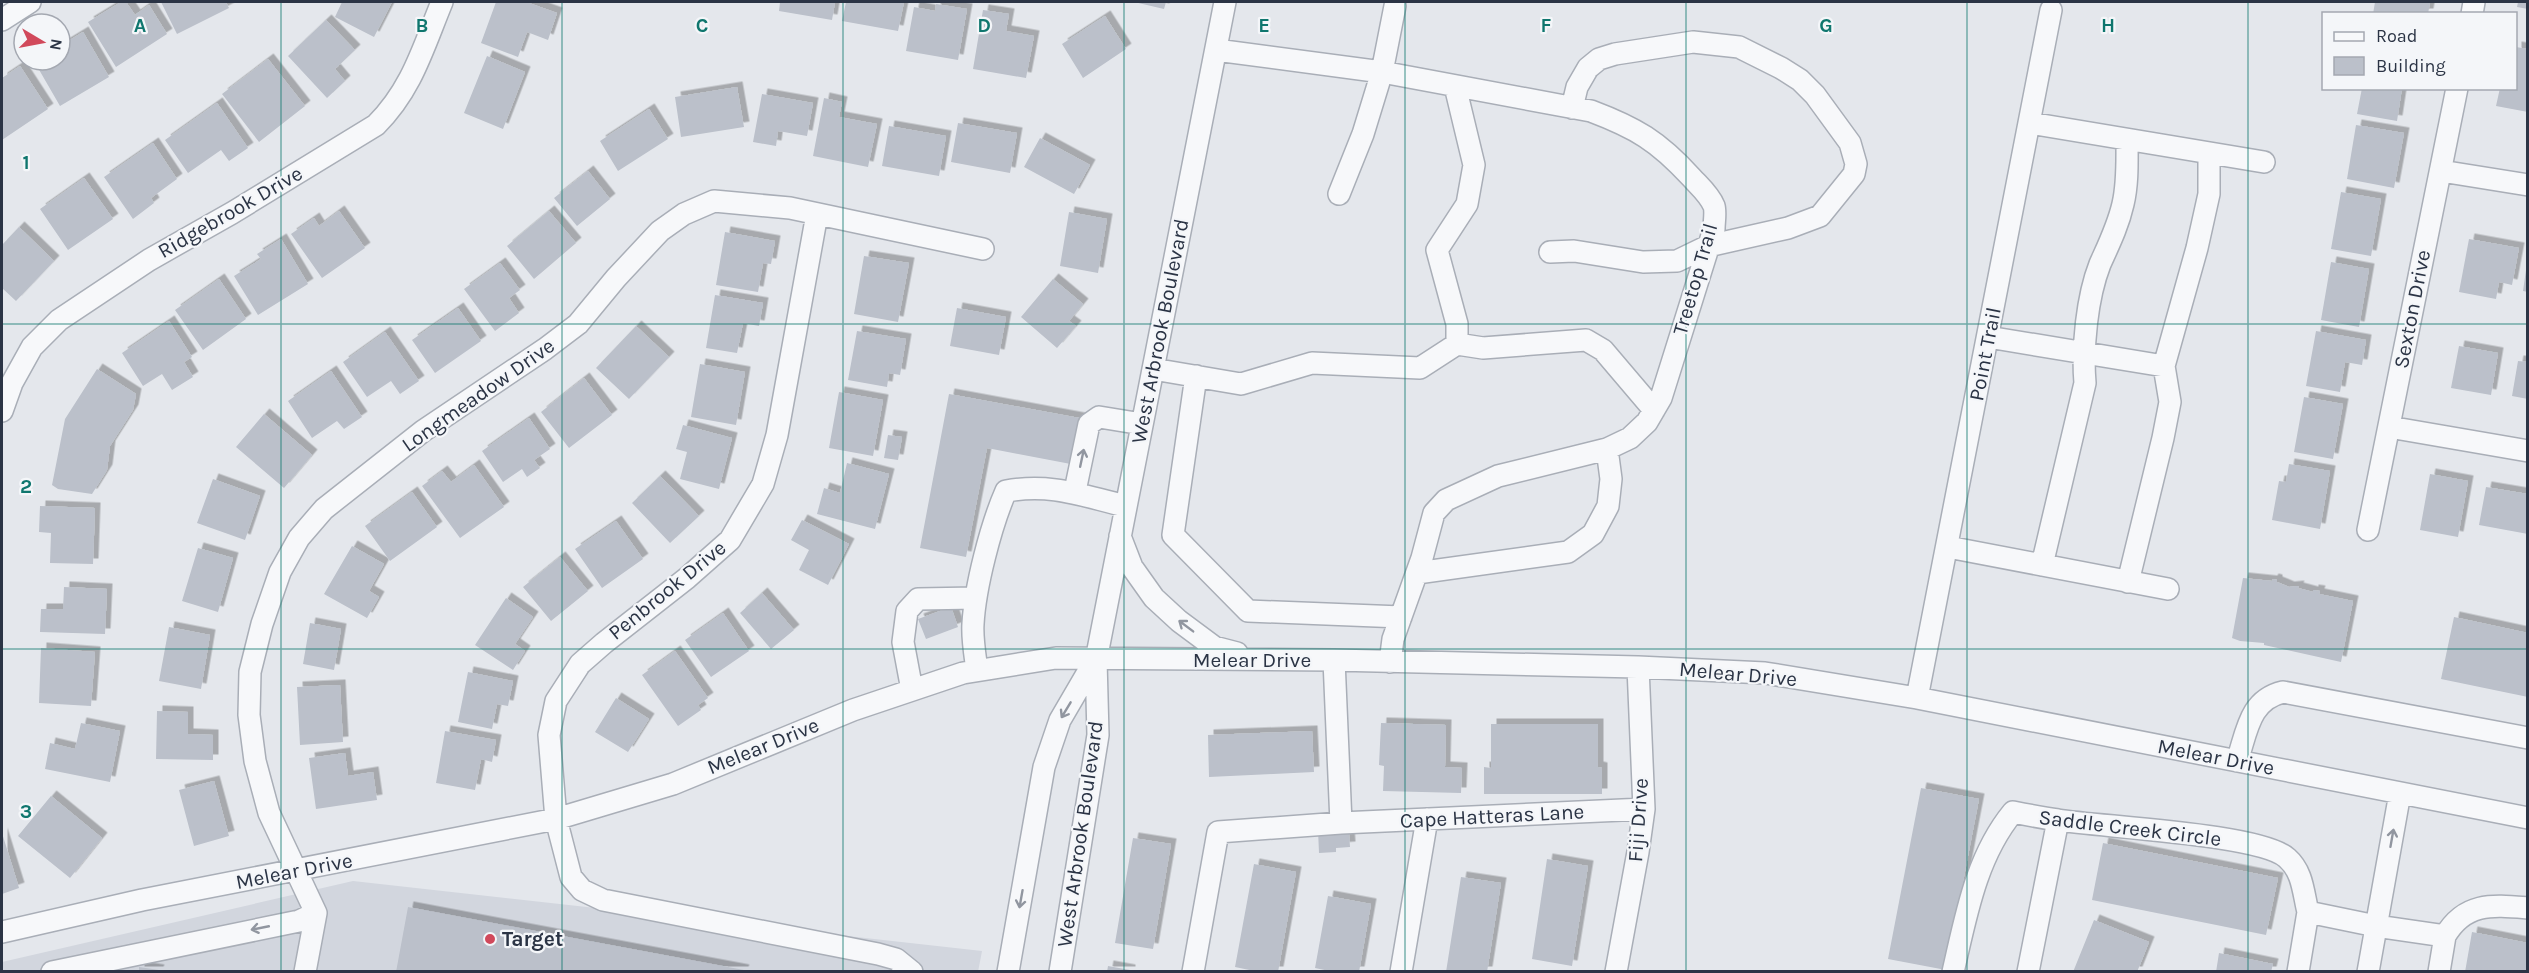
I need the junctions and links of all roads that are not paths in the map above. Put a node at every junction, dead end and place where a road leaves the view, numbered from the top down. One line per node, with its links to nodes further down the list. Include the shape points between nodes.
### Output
1 (30, 2): 6 (street)
2 (442, 2): 30 (street, Ridgebrook Drive, via 412,78 395,106 376,125 148,260 59,320 32,347)
3 (1225, 2): 7 (street, West Arbrook Boulevard)
4 (1395, 6): 8 (street)
5 (2051, 10): 12 (street, Point Trail)
6 (2, 20)
7 (1216, 50): 8 (street, Treetop Trail); 27 (street, West Arbrook Boulevard)
8 (1382, 72): 9 (street, Treetop Trail); 18 (street, via 1364,134)
9 (1455, 86): 11 (street, Treetop Trail); 24 (street, via 1474,165 1467,204 1437,250 1457,324)
10 (2457, 90): 16 (street, Sexton Drive)
11 (1572, 108): 20 (street, Treetop Trail, via 1624,123 1674,159 1715,208); 20 (street, via 1577,87 1588,68 1599,59 1693,42 1739,47 1781,68 1815,95 1850,143 1856,164 1854,174 1820,216 1788,228)
12 (2030, 123): 13 (street); 23 (street, Point Trail)
13 (2127, 140): 14 (street); 25 (street, via 2124,202 2116,231 2099,266)
14 (2209, 153): 15 (street); 26 (street, via 2210,194)
15 (2264, 162)
16 (2441, 171): 17 (street); 32 (street, Sexton Drive)
17 (2528, 185)
18 (1339, 194)
19 (817, 214): 21 (street, Longmeadow Drive); 59 (street, Penbrook Drive, via 777,435 763,484 730,540 580,664 556,701 549,735); 63 (street, Longmeadow Drive, via 714,201 684,214 660,231 578,324 423,431 324,509 299,538 280,572 249,672 255,761 268,813)
20 (1708, 246): 22 (street, via 1677,261 1643,262 1574,251); 29 (street, Treetop Trail)
21 (983, 249)
22 (1550, 252)
23 (1988, 337): 25 (street); 39 (street, Point Trail)
24 (1457, 344): 28 (street, via 1420,368 1312,363 1241,384); 29 (street, via 1482,348 1586,340 1603,350)
25 (2083, 352): 26 (street); 40 (street, via 2085,383)
26 (2164, 366): 42 (street, via 2170,402)
27 (1153, 369): 28 (street); 31 (street, West Arbrook Boulevard)
28 (1196, 376): 45 (street, via 1173,535 1248,611)
29 (1654, 410): 33 (street, Treetop Trail, via 1630,438)
30 (2, 411)
31 (1142, 424): 35 (street, one-way to 31, via 1089,424 1099,417); 36 (street, West Arbrook Boulevard)
32 (2389, 427): 34 (street); 37 (street, Sexton Drive)
33 (1607, 449): 41 (street, Treetop Trail, via 1498,476 1446,500 1434,513); 41 (street, via 1611,479 1608,506 1593,534 1568,552)
34 (2528, 451)
35 (1075, 492): 36 (street); 44 (street, via 1028,487 1006,490)
36 (1126, 506): 38 (street, West Arbrook Boulevard)
37 (2368, 530)
38 (1120, 536): 46 (street, one-way to 38, via 1214,647 1179,621 1132,567); 47 (street, West Arbrook Boulevard)
39 (1948, 547): 40 (street); 53 (street, Point Trail)
40 (2042, 565): 42 (street)
41 (1417, 573): 45 (street, Treetop Trail)
42 (2128, 582): 43 (street)
43 (2168, 589)
44 (976, 598): 51 (street, via 972,626); 52 (street, via 918,599 907,611 903,642)
45 (1401, 617): 49 (street, Treetop Trail)
46 (1257, 659): 47 (street, Melear Drive); 48 (street, Melear Drive)
47 (1095, 660): 51 (street, Melear Drive, via 1056,658); 73 (street, West Arbrook Boulevard, one-way to 73, via 1060,720 1044,767); 74 (street, West Arbrook Boulevard, via 1098,735)
48 (1334, 660): 49 (street, Melear Drive); 62 (street)
49 (1390, 662): 50 (street, Melear Drive)
50 (1638, 667): 53 (street, Melear Drive, via 1765,673); 57 (street, Fiji Drive)
51 (977, 670): 52 (street, Melear Drive)
52 (912, 690): 59 (street, Melear Drive, via 673,783)
53 (1917, 698): 55 (street, Melear Drive)
54 (2528, 738): 55 (street, via 2283,692 2259,703)
55 (2237, 761): 56 (street, Melear Drive)
56 (2400, 793): 58 (street, Melear Drive); 67 (street, one-way to 56)
57 (1644, 809): 60 (street, Cape Hatteras Lane); 77 (street, Fiji Drive)
58 (2528, 818)
59 (556, 819): 63 (street, Melear Drive); 72 (street, Penbrook Drive, via 571,876 582,890 603,900 878,954 896,959)
60 (1427, 819): 62 (street, Cape Hatteras Lane); 76 (street)
61 (2058, 820): 65 (street, Saddle Creek Circle, via 2272,849 2298,869); 78 (street, Saddle Creek Circle, via 2013,812 1998,830 1972,892); 79 (street)
62 (1341, 823): 75 (street, Cape Hatteras Lane, via 1218,832)
63 (296, 871): 66 (street, Longmeadow Drive); 68 (street, Melear Drive)
64 (2528, 908): 69 (street, via 2475,909 2454,922)
65 (2308, 912): 67 (street); 80 (street)
66 (316, 913): 70 (street, one-way to 70, via 299,921); 71 (street)
67 (2376, 926): 69 (street); 81 (street)
68 (2, 932)
69 (2445, 936): 82 (street)
70 (52, 972)
71 (305, 972)
72 (912, 972)
73 (1008, 972)
74 (1060, 972)
75 (1193, 972)
76 (1401, 972)
77 (1616, 972)
78 (1953, 972)
79 (2028, 972)
80 (2298, 972)
81 (2368, 972)
82 (2439, 972)

